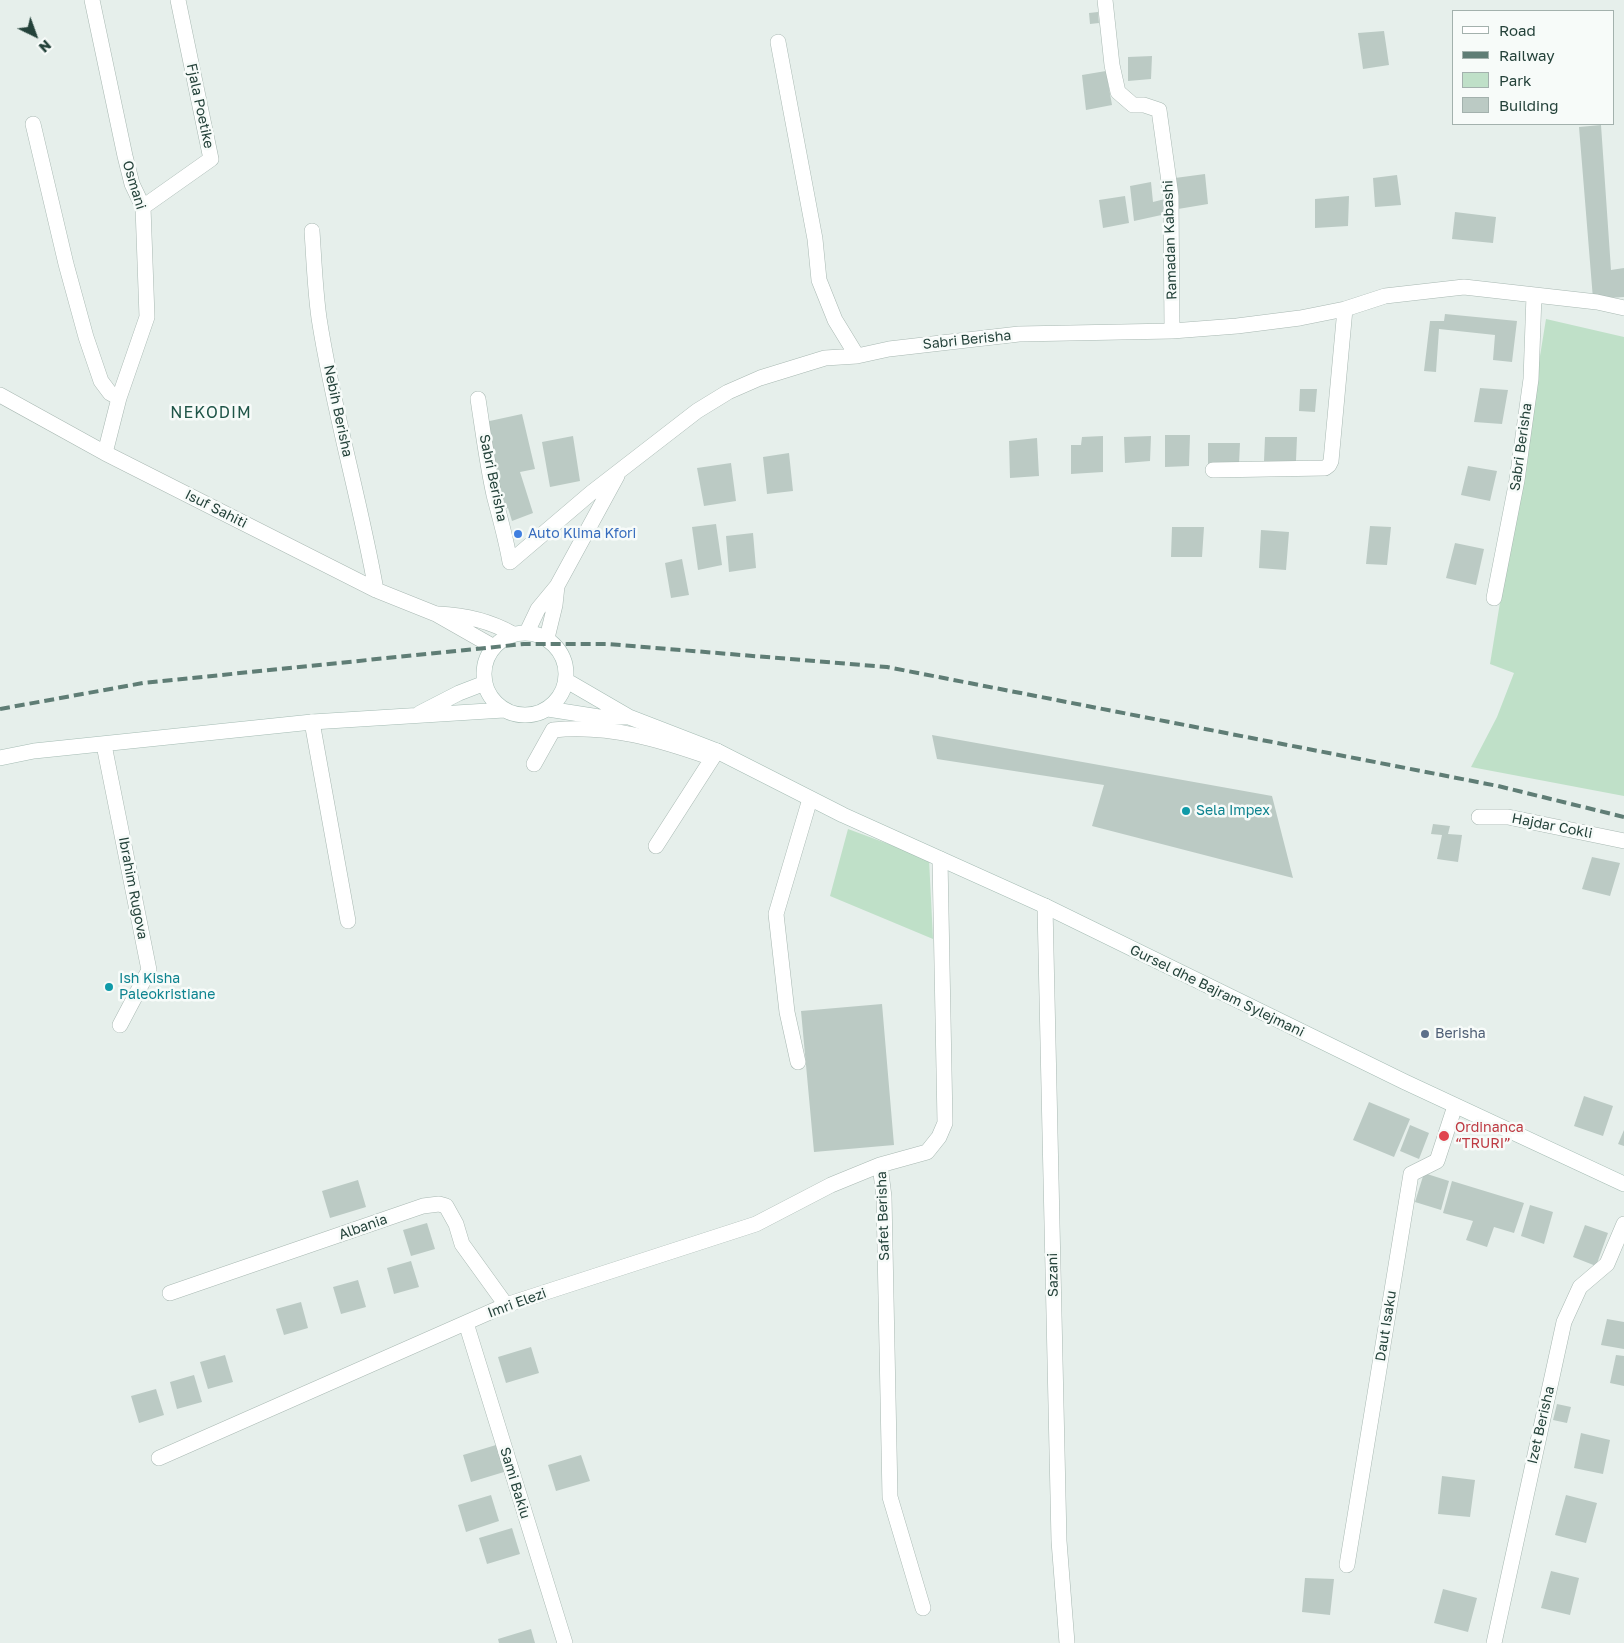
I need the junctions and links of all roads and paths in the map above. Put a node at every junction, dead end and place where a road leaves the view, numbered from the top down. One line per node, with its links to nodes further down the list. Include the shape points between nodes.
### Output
1 (92, 0): 6 (street, Osmani, via 125,156 132,184)
2 (178, 0): 6 (street, Fjala Poetike, via 211,159)
3 (1105, 0): 11 (street, Ramadan Kabashi, via 1118,92 1134,105 1159,110 1172,196)
4 (778, 42): 12 (street, via 815,239 819,280 835,320)
5 (33, 124): 14 (street, via 86,337 101,381 110,393)
6 (143, 207): 14 (street, Osmani, via 147,317)
7 (312, 231): 20 (street, Nebih Berisha, via 319,317)
8 (1534, 295): 9 (street, Sabri Berisha); 10 (street, Sabri Berisha, via 1464,287 1385,296); 21 (street, Sabri Berisha, via 1531,379 1517,480)
9 (1624, 308)
10 (1344, 309): 11 (street, Sabri Berisha, via 1300,318); 18 (street, via 1329,465 1324,468)
11 (1172, 331): 12 (street, Sabri Berisha, via 1019,334 889,349)
12 (857, 356): 17 (street, Sabri Berisha, via 825,358 760,378 728,392 697,411)
13 (0, 395): 16 (street, Isuf Sahiti)
14 (119, 398): 16 (street, Osmani)
15 (478, 399): 17 (street, Sabri Berisha, via 494,495 506,534 510,562)
16 (105, 453): 20 (street, Isuf Sahiti)
17 (620, 470): 19 (street, Sabri Berisha)
18 (1213, 470)
19 (557, 586): 23 (street, Sabri Berisha); 24 (street, Sabri Berisha, via 556,605)
20 (376, 590): 22 (street, Isuf Sahiti)
21 (1494, 598)
22 (436, 614): 23 (street, Isuf Sahiti, via 460,615); 25 (street, Isuf Sahiti)
23 (520, 633): 24 (street); 25 (street, via 503,639)
24 (547, 638): 26 (street, via 563,656)
25 (494, 647): 27 (street, via 487,658)
26 (567, 681): 28 (street, via 557,702); 31 (street, Gursel dhe Bajram Sylejmani)
27 (485, 683): 29 (street, via 495,703); 30 (street)
28 (548, 709): 29 (street, via 526,716); 31 (street, Gursel dhe Bajram Sylejmani, via 600,717)
29 (504, 710): 30 (street)
30 (417, 715): 32 (street)
31 (629, 717): 34 (street, Gursel dhe Bajram Sylejmani)
32 (312, 722): 33 (street); 43 (street)
33 (104, 745): 35 (street, via 34,751); 44 (street, Ibrahim Rugova, via 149,970)
34 (714, 755): 36 (street, via 629,733 572,728 553,730); 37 (street, Gursel dhe Bajram Sylejmani); 40 (street)
35 (0, 758)
36 (534, 764)
37 (810, 799): 41 (street, Gursel dhe Bajram Sylejmani); 45 (street, via 776,914 787,1012)
38 (1479, 817): 39 (street, Hajdar Cokli, via 1508,817)
39 (1624, 841)
40 (656, 846)
41 (940, 859): 42 (street, Gursel dhe Bajram Sylejmani); 47 (street, Safet Berisha, via 945,1123 927,1152)
42 (1045, 906): 46 (street, Gursel dhe Bajram Sylejmani); 57 (street, Sazani, via 1059,1542)
43 (348, 921)
44 (120, 1025)
45 (798, 1062)
46 (1455, 1106): 48 (street, Gursel dhe Bajram Sylejmani); 54 (street, Daut Isaku, via 1437,1161 1410,1174)
47 (880, 1165): 51 (street, Imri Elezi, via 831,1185 756,1224); 55 (street, Safet Berisha, via 884,1197 890,1497)
48 (1624, 1184)
49 (1624, 1224): 58 (street, Izet Berisha, via 1607,1264 1580,1287 1564,1322)
50 (170, 1293): 51 (street, Albania, via 423,1206 439,1204 446,1206 462,1244)
51 (506, 1305): 52 (street, Imri Elezi)
52 (466, 1323): 53 (street, Imri Elezi); 56 (street, Sami Bakiu)
53 (159, 1458)
54 (1347, 1565)
55 (923, 1608)
56 (565, 1643)
57 (1067, 1643)
58 (1494, 1643)

